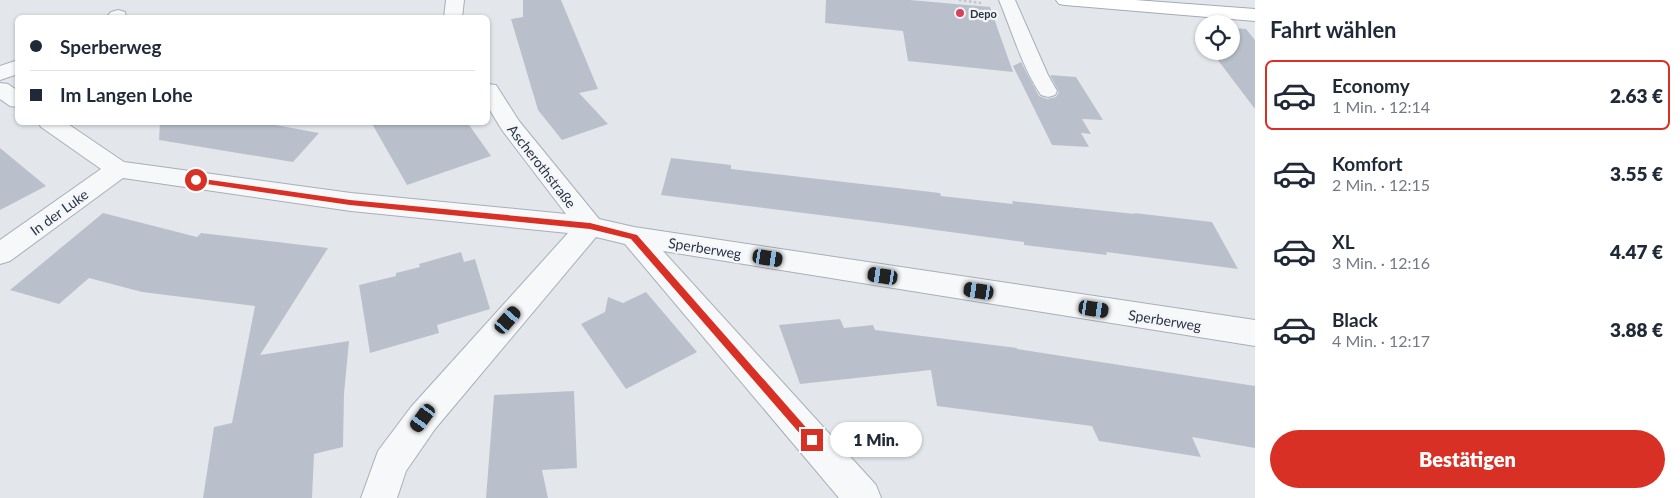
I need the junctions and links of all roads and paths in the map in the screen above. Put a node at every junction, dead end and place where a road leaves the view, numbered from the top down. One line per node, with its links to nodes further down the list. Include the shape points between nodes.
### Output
1 (455, 0): 5 (street)
2 (1008, 0): 8 (lane)
3 (1065, 0): 4 (main road)
4 (1255, 14)
5 (453, 15)
6 (15, 67): 7 (street)
7 (0, 74)
8 (1043, 83)
9 (0, 89): 11 (street)
10 (490, 93): 14 (street, Ascherothstraße, via 510,125)
11 (15, 99)
12 (53, 125): 13 (street, Sperberweg)
13 (118, 169): 14 (street, Sperberweg, via 350,202); 16 (street, In der Luke)
14 (590, 226): 15 (street, Sperberweg); 18 (street, via 423,418 390,463)
15 (634, 237): 17 (street, Sperberweg); 19 (street)
16 (0, 254)
17 (1255, 334)
18 (379, 498)
19 (862, 498)

